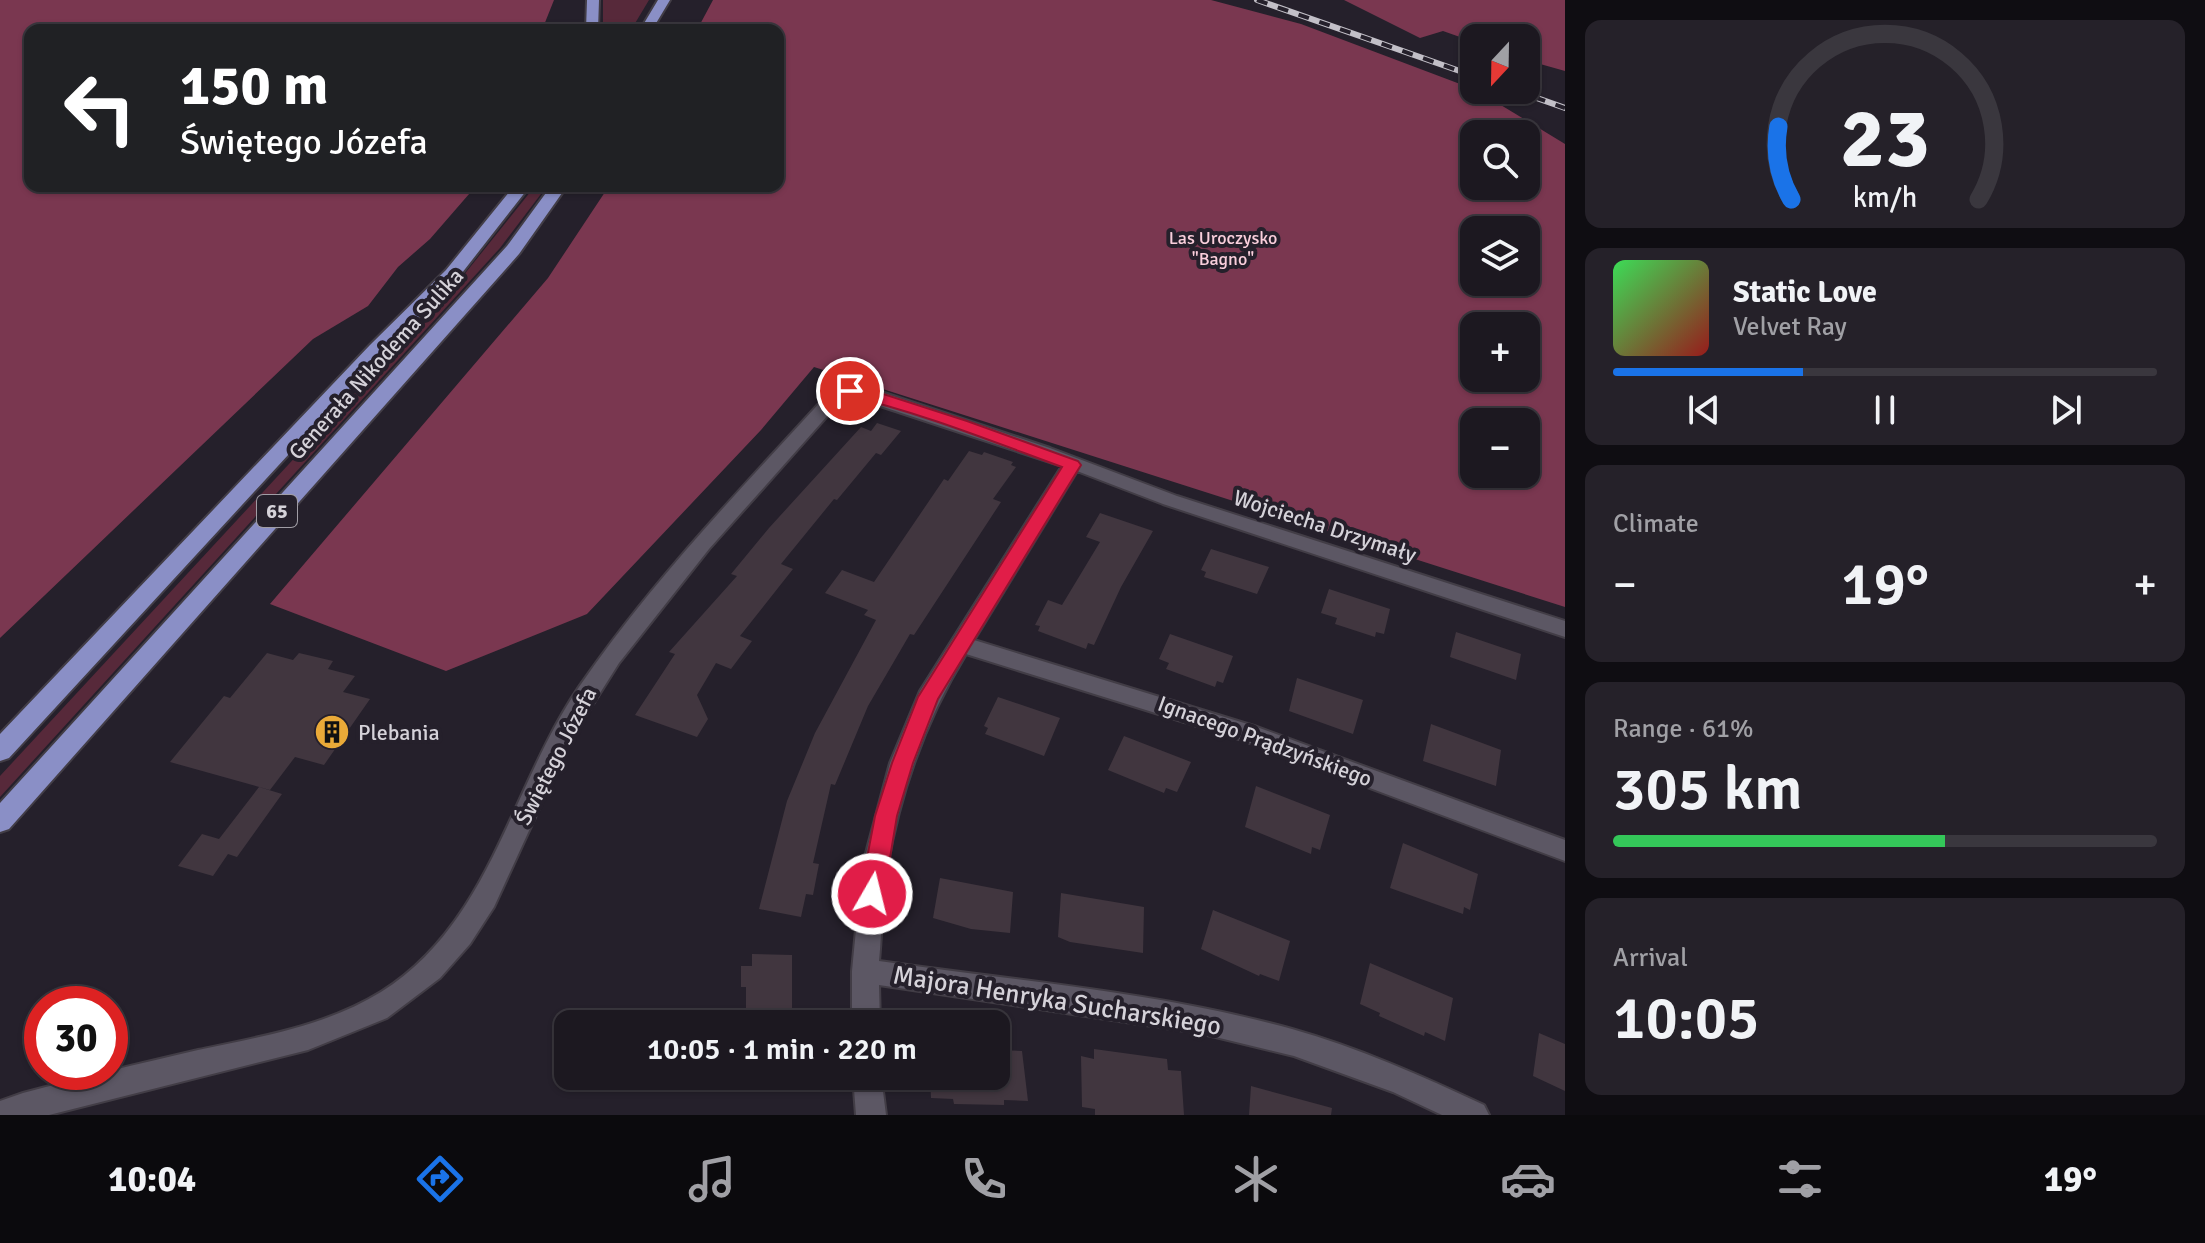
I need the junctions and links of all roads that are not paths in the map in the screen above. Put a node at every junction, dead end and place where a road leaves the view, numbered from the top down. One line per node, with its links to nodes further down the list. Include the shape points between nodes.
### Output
1 (593, 0): 3 (highway)
2 (664, 0): 4 (highway)
3 (592, 24)
4 (650, 24)
5 (518, 192): 10 (highway, Generała Nikodema Sulika / 65, via 452,274)
6 (555, 192): 11 (highway, Generała Nikodema Sulika / 65, via 513,250)
7 (1072, 465): 8 (street, Wojciecha Drzymały); 9 (street); 16 (street, Świętego Józefa, via 866,393 842,393 684,565 618,648 548,764 491,893 439,962 395,998 308,1039)
8 (1565, 629)
9 (960, 644): 12 (street, Ignacego Prądzyńskiego, via 1246,732); 13 (street, via 928,697 886,816)
10 (0, 751)
11 (0, 821)
12 (1565, 851)
13 (865, 971): 14 (street); 18 (street, Majora Henryka Sucharskiego, via 1199,1020 1294,1043 1399,1080)
14 (866, 1010)
15 (868, 1090): 17 (street)
16 (2, 1115)
17 (871, 1115)
18 (1474, 1115)

